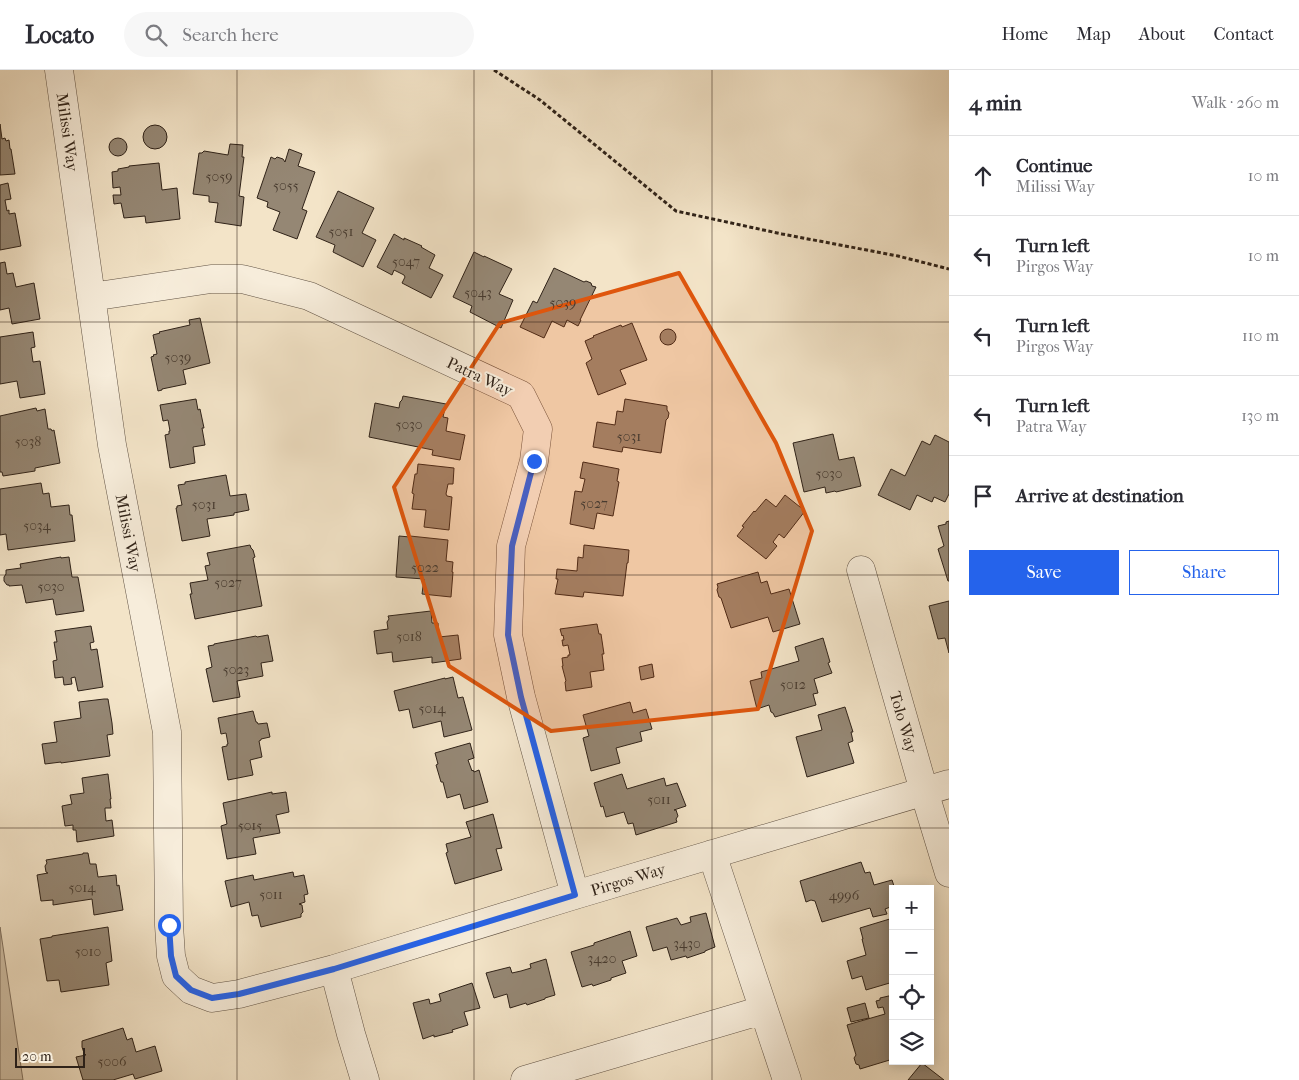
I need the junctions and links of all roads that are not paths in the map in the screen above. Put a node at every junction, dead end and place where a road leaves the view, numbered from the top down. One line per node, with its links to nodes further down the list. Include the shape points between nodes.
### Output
1 (59, 70): 2 (street, Milissi Way)
2 (91, 297): 7 (street, Patra Way, via 211,279 242,279 309,296 521,395 538,429 534,461 512,546 508,635 521,697); 9 (street, Milissi Way, via 112,445 167,732 171,956 176,976)
3 (861, 570): 4 (street, Tolo Way)
4 (936, 787): 5 (street, Pirgos Way); 6 (street, Tolo Way)
5 (712, 854): 7 (street, Pirgos Way); 10 (street)
6 (949, 873)
7 (575, 895): 8 (street, Pirgos Way)
8 (334, 969): 9 (street, Pirgos Way, via 212,998); 11 (street)
9 (191, 990)
10 (763, 1010): 12 (street); 13 (street)
11 (365, 1080)
12 (525, 1080)
13 (787, 1080)

